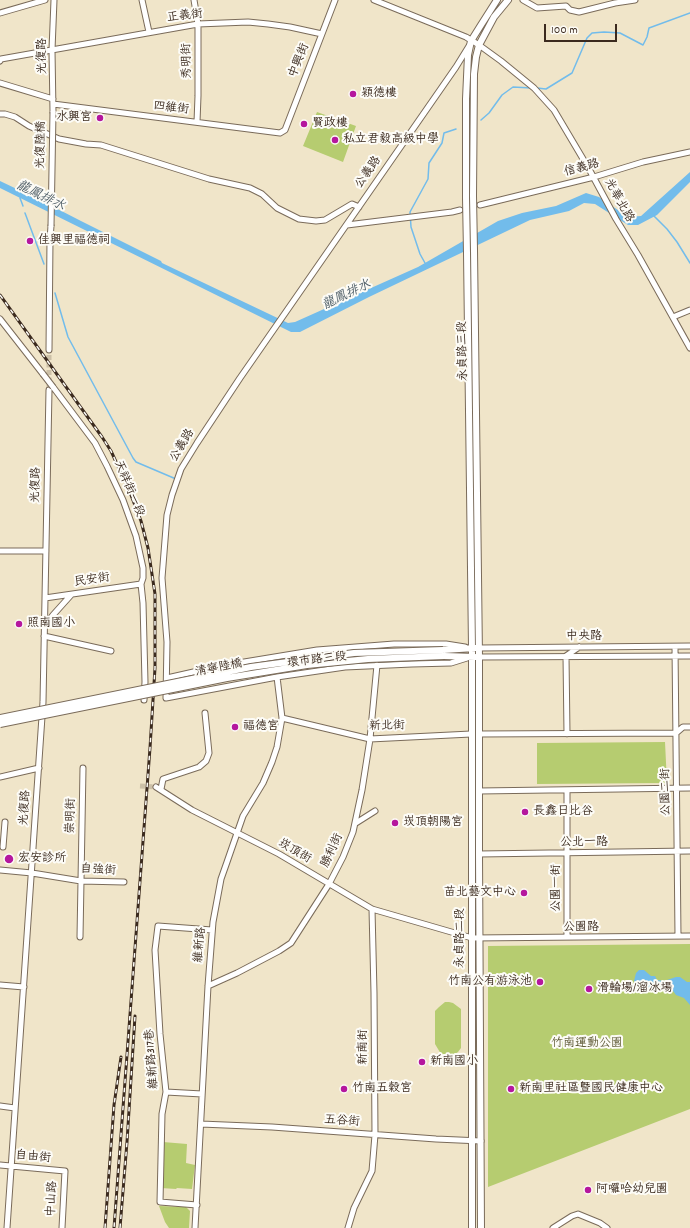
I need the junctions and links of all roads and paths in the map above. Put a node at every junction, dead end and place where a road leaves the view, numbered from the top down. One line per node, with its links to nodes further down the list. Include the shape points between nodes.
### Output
1 (45, 0): 11 (street)
2 (54, 0): 17 (street, 光復路)
3 (142, 0): 13 (street)
4 (194, 0): 12 (street, 秀明街)
5 (335, 0): 14 (street, 中興街)
6 (374, 0): 15 (street, 光華北路)
7 (497, 0): 15 (main road, 公義路)
8 (508, 0): 16 (main road, via 494,17)
9 (523, 0): 10 (street, via 537,8 566,6 579,12)
10 (634, 0)
11 (0, 13)
12 (198, 24): 13 (street, 正義街); 14 (street, 正義街, via 248,22); 23 (street, 秀明街)
13 (149, 32): 17 (street, 正義街)
14 (322, 34): 24 (street, 中興街)
15 (472, 41): 16 (street, 光華北路); 28 (street, 公義路); 47 (main road, 永貞路三段, bridge, via 466,85)
16 (479, 45): 26 (street, 光華北路, via 534,88 554,110); 48 (main road, 永貞路三段, bridge, via 474,74 473,196)
17 (52, 50): 18 (street, 正義街); 20 (street, 光復路)
18 (0, 61)
19 (0, 82): 20 (street, 四維街)
20 (53, 102): 21 (street, 光復路); 23 (street, 四維街)
21 (53, 112): 35 (street, 光復陸橋, bridge)
22 (0, 114): 28 (street, via 15,117 59,139 101,145 209,179 250,188 262,194 277,208 299,219 325,220 352,204)
23 (196, 122): 24 (street, 四維街, via 280,133)
24 (285, 130)
25 (690, 152): 26 (street, 信義路, via 643,162)
26 (594, 177): 27 (street, 信義路); 32 (street, 光華北路)
27 (480, 205)
28 (359, 207): 30 (street, 公義路)
29 (460, 210): 30 (street)
30 (346, 225): 60 (street, 公義路, via 197,442 175,484 167,515 162,566)
31 (690, 310): 32 (street)
32 (673, 317): 34 (street, 光華北路)
33 (0, 319): 36 (street, 天祥街一段, bridge, via 44,374)
34 (690, 348)
35 (49, 350)
36 (51, 388): 38 (street, 光復路); 39 (street, 天祥街一段, via 95,443 123,500 136,536 143,568)
37 (0, 550): 38 (street)
38 (46, 551): 41 (street, 光復路)
39 (141, 584): 40 (street, 民安街); 61 (street, 天祥街一段)
40 (72, 594): 41 (street, 民安街); 42 (street)
41 (45, 598): 42 (street, 光復路)
42 (44, 628): 43 (street, 光復路)
43 (44, 636): 49 (street); 72 (street, 光復路)
44 (690, 646): 46 (street, 中央路)
45 (579, 647): 46 (street, 中央路); 48 (street, 中央路); 53 (street)
46 (675, 647): 54 (street, 公園二街)
47 (472, 648): 48 (main road); 50 (main road); 51 (street, 環市路三段, via 446,644 394,644); 52 (main road, 永貞路二段)
48 (479, 648): 56 (main road, 永貞路三段)
49 (111, 651)
50 (444, 653): 52 (main road); 63 (main road, 清寧陸橋, bridge, via 354,653 251,667); 65 (main road, 清寧陸橋, bridge, via 299,666)
51 (296, 654): 58 (street); 60 (street, 環市路三段, via 220,666)
52 (472, 656): 56 (main road); 57 (street, 環市路三段, via 451,663); 68 (main road, 永貞路二段)
53 (566, 656): 54 (street, 中央路); 56 (street, 中央路); 70 (street)
54 (675, 656): 55 (street, 中央路); 67 (street, 公園二街)
55 (690, 656)
56 (479, 657): 69 (main road, 永貞路二段)
57 (377, 665): 58 (street, 環市路三段); 71 (street, 勝利街)
58 (299, 673): 59 (street, 環市路三段)
59 (276, 676): 60 (street, 環市路三段, via 166,698); 64 (street, 維新路)
60 (167, 678)
61 (144, 700)
62 (205, 713): 84 (street, 崁頂街, via 208,753 206,761 199,767 163,779 158,788 192,810)
63 (0, 718)
64 (282, 718): 71 (street, 新北街); 84 (street, 維新路, via 272,762 243,816)
65 (0, 724)
66 (690, 727): 67 (street, via 683,727)
67 (676, 733): 70 (street); 75 (street, 公園二街)
68 (471, 734): 71 (street, 新北街); 80 (main road, 永貞路二段)
69 (479, 734): 70 (street); 78 (main road, 永貞路二段)
70 (566, 734)
71 (370, 739): 83 (street, 勝利街)
72 (39, 768): 74 (street); 91 (street, 光復路)
73 (83, 768): 92 (street, 崇明街)
74 (0, 777)
75 (677, 788): 76 (street); 77 (street); 86 (street, 公園二街)
76 (690, 788)
77 (567, 790): 78 (street); 88 (street, 公園一街)
78 (479, 791): 82 (main road, 永貞路二段)
79 (375, 811): 83 (street)
80 (472, 821): 82 (main road); 100 (main road, 永貞路二段)
81 (5, 822): 85 (street)
82 (479, 822): 89 (main road, 永貞路二段)
83 (356, 823): 94 (street, 勝利街, via 344,857)
84 (237, 833): 94 (street, 崁頂街, via 279,854); 96 (street, 維新路, via 221,879)
85 (3, 847)
86 (677, 851): 87 (street, 公北一路); 88 (street, 公北一路); 97 (street, 公園二街)
87 (690, 851)
88 (567, 852): 89 (street, 公北一路); 102 (street, 公園一街)
89 (479, 854): 101 (main road, 永貞路二段)
90 (0, 870): 91 (street, 自強街)
91 (32, 873): 92 (street, 自強街); 105 (street, 光復路)
92 (81, 881): 93 (street, 自強街); 99 (street, 崇明街)
93 (124, 882)
94 (328, 884): 95 (street, 崁頂街); 104 (street, 勝利街, via 291,943)
95 (372, 909): 100 (street, 崁頂街); 111 (street, 新南街)
96 (212, 930): 104 (street, 維新路); 106 (street, 維新路317巷, via 158,926 155,950)
97 (678, 936): 98 (street, 公園路); 102 (street, 公園路)
98 (690, 936)
99 (80, 937)
100 (472, 938): 101 (street, 公園路); 112 (main road, 永貞路二段)
101 (480, 938): 102 (street, 公園路); 113 (main road, 永貞路二段)
102 (568, 938)
103 (0, 985): 105 (street)
104 (208, 986): 107 (street, 維新路)
105 (24, 987): 109 (street, 光復路)
106 (166, 1092): 107 (street); 119 (street, 維新路317巷, via 162,1114 160,1202)
107 (202, 1094): 110 (street, 維新路)
108 (0, 1106): 109 (street)
109 (15, 1108): 115 (street, 光復路)
110 (201, 1124): 111 (street, 五谷街); 119 (street, 維新路)
111 (375, 1135): 112 (street, 五谷街); 123 (street, 新南街, via 372,1171 354,1208)
112 (472, 1141): 113 (street, 五谷街); 117 (main road, 永貞路二段)
113 (481, 1141): 118 (main road, 永貞路二段)
114 (0, 1165): 115 (street, 自由街)
115 (11, 1166): 116 (street, 自由街); 120 (street, 光復路)
116 (65, 1171): 121 (street, 中山路)
117 (472, 1195): 118 (main road); 124 (main road, 永貞路二段)
118 (481, 1195): 125 (main road, 永貞路二段)
119 (197, 1205): 122 (street, 維新路)
120 (7, 1228)
121 (62, 1228)
122 (195, 1228)
123 (348, 1228)
124 (472, 1228)
125 (481, 1228)
126 (552, 1228): 127 (street, via 578,1214)
127 (608, 1228)

